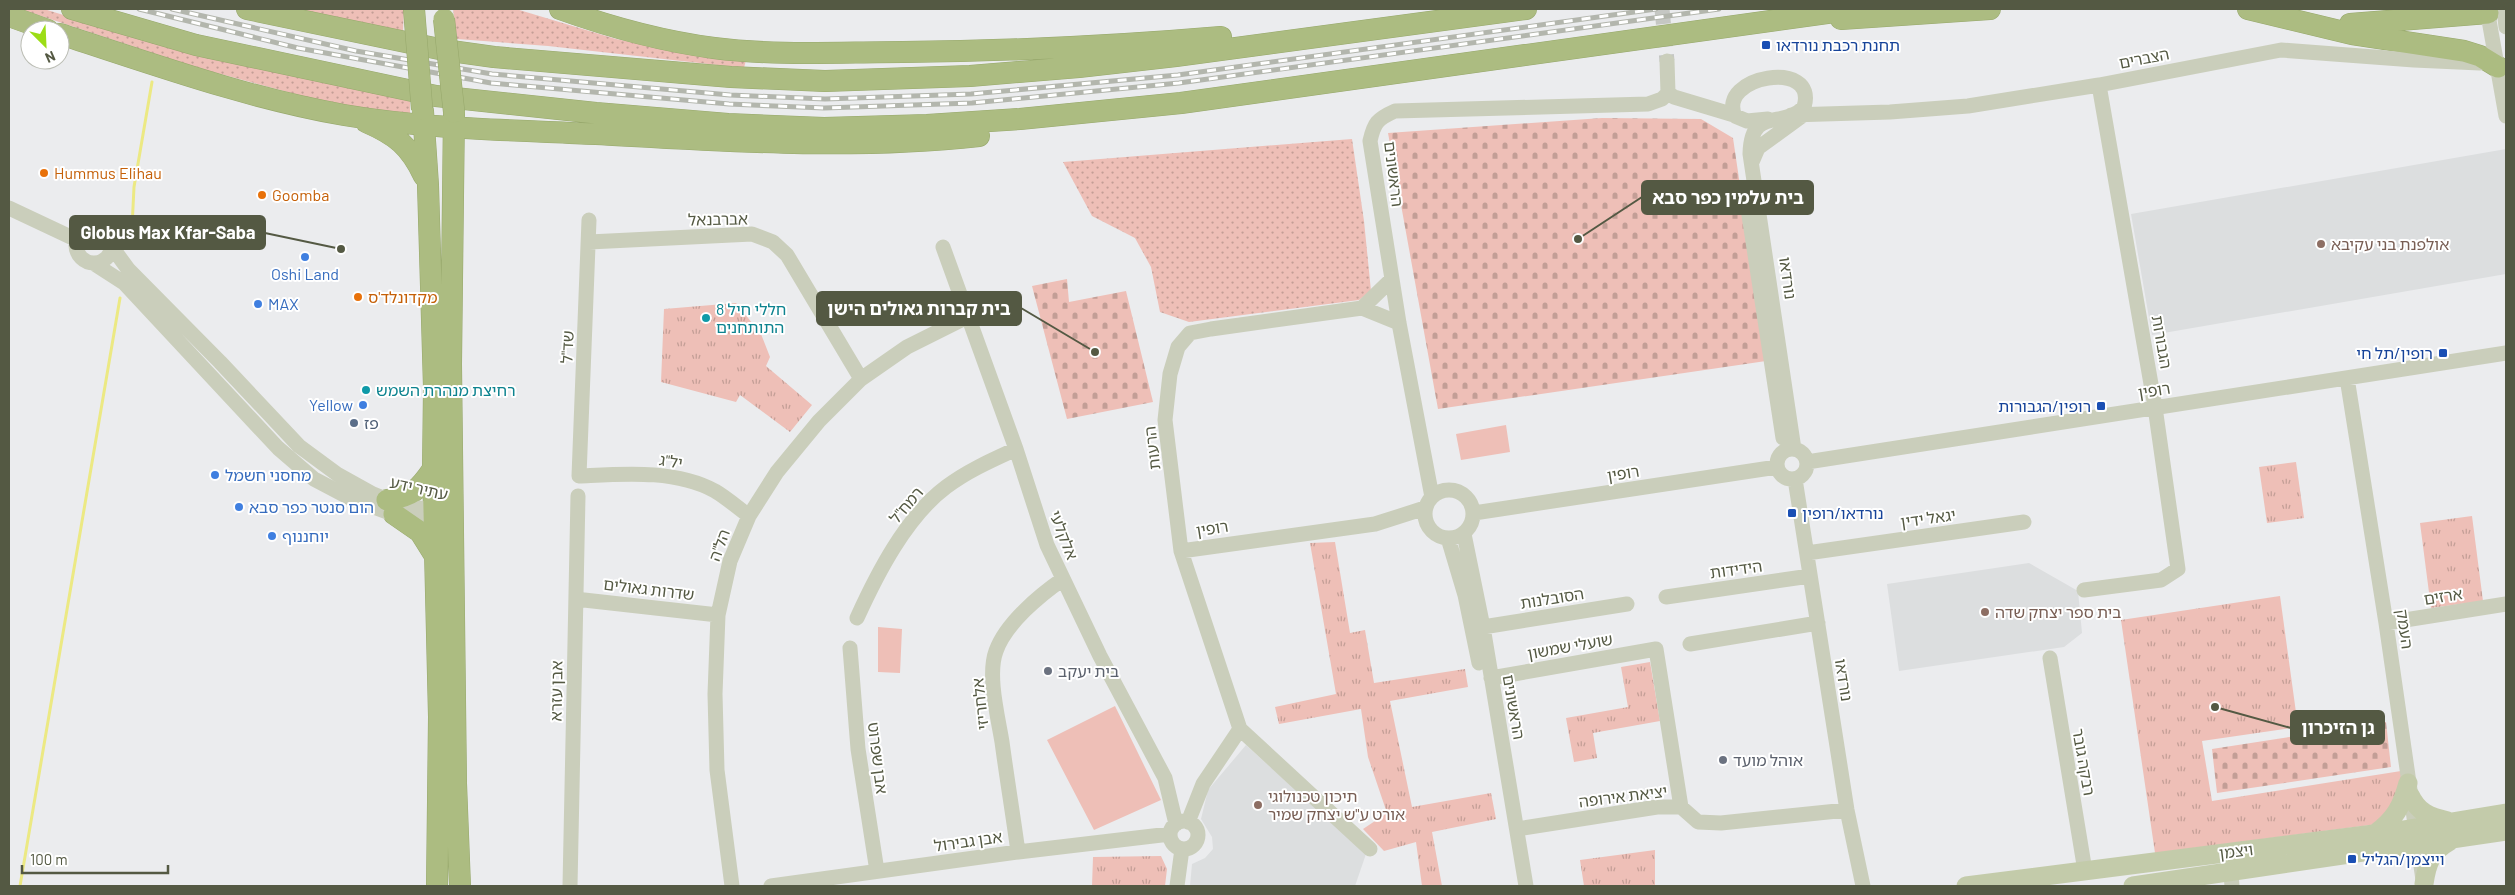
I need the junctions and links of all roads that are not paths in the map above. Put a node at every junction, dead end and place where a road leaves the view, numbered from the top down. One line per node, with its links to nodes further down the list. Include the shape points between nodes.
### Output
1 (72, 9): 16 (highway, via 196,45 436,96 746,125 880,127 1020,119 1182,103)
2 (247, 9): 11 (highway, via 444,50 731,77 825,81 1080,67)
3 (414, 9): 23 (highway, bridge)
4 (560, 9): 11 (highway, via 601,24 698,45 738,50 832,53 1070,49)
5 (1526, 9): 11 (highway)
6 (1856, 9): 12 (highway)
7 (1990, 9): 12 (highway)
8 (2249, 9): 10 (highway, via 2353,24); 15 (highway, via 2352,34 2464,51 2487,59)
9 (444, 14): 26 (highway, bridge)
10 (2499, 14): 15 (street)
11 (1443, 20)
12 (1730, 27): 16 (highway)
13 (70, 37): 21 (highway, via 226,86)
14 (1667, 61): 18 (street)
15 (2499, 72): 17 (street, הצברים, via 2477,62 2291,50 2254,54); 24 (street)
16 (1376, 77): 28 (highway, via 1076,124 881,144 807,145)
17 (2099, 85): 22 (street, הצברים, via 1986,103 1890,112); 46 (street, הגבורות)
18 (1668, 93): 20 (street, הצברים); 39 (street, הראשונים, via 1648,104 1395,111 1384,116 1374,125 1370,141)
19 (1735, 98): 20 (street); 22 (street, via 1750,83 1791,78 1801,85 1805,100); 25 (street, נורדאו)
20 (1704, 105): 25 (street, הצברים)
21 (345, 115): 23 (highway); 30 (highway, via 378,127 404,143 415,157)
22 (1798, 115): 27 (street, הצברים); 29 (street, via 1758,148)
23 (423, 116): 26 (highway); 30 (highway)
24 (2506, 116)
25 (1736, 117): 27 (street, הצברים); 48 (street, נורדאו, via 1743,130 1740,156)
26 (454, 119): 28 (highway); 33 (highway)
27 (1768, 120): 29 (street, נורדאו, via 1755,131 1750,147)
28 (492, 128): 33 (highway, via 467,140 461,150)
29 (1751, 163): 48 (street, נורדאו)
30 (428, 185): 51 (highway)
31 (9, 208): 34 (street)
32 (589, 220): 35 (street, שד"ל)
33 (452, 224): 58 (highway)
34 (77, 240): 36 (street, via 87,228 98,227 107,232); 38 (street, via 80,255)
35 (589, 242): 45 (street, אברבנאל, via 752,234 773,242 787,256); 52 (street, שד"ל)
36 (112, 247): 38 (street, via 108,257); 56 (street, עתיר ידע, via 128,269 299,446)
37 (943, 247): 41 (street, אלקלעי)
38 (93, 263): 56 (street, עתיר ידע, via 124,283 288,458 335,491)
39 (1391, 280): 40 (street); 42 (street, הראשונים)
40 (1362, 308): 42 (street, הרעות); 63 (street, הרעות, via 1211,328 1190,333 1178,347 1170,374 1166,420)
41 (967, 317): 45 (street, הל"ה, via 907,347); 47 (street, אלקלעי)
42 (1399, 323): 55 (street, הראשונים)
43 (2506, 353): 44 (street, רופין)
44 (2347, 378): 46 (street, רופין); 76 (street, העמק)
45 (861, 379): 59 (street, הל"ה, via 819,421 777,472)
46 (2155, 407): 49 (street, רופין); 68 (street, הגבורות, via 2178,569 2160,580)
47 (1016, 449): 67 (street, אלקלעי, via 1047,545); 74 (street, רמח"ל, via 945,487 919,513 870,588)
48 (1790, 450): 49 (street, via 1803,453); 50 (street, via 1778,458)
49 (1807, 462): 53 (street, via 1803,474)
50 (1777, 467): 53 (street, via 1782,475); 57 (street, רופין)
51 (433, 469): 56 (highway, via 415,492); 58 (highway)
52 (579, 476): 59 (street, יל"ג, via 631,474 691,482 714,491)
53 (1795, 479): 64 (street, נורדאו)
54 (578, 496): 70 (street, אבן עזרא)
55 (1428, 503): 57 (street, via 1446,490 1462,493); 62 (street, via 1427,525 1439,536); 63 (street, רופין, via 1375,524)
56 (390, 507): 58 (street, עתיר ידע, via 403,506); 65 (highway, via 420,532)
57 (1474, 513): 61 (street, via 1473,521)
58 (441, 514): 65 (highway); 102 (highway)
59 (749, 516): 73 (street, הל"ה, via 730,561)
60 (2024, 522): 64 (street, יגאל ידין)
61 (1464, 534): 62 (street); 77 (street, הראשונים)
62 (1448, 538): 107 (street, הראשונים, via 1463,586 1482,678)
63 (1181, 551): 82 (street, הרעות)
64 (1807, 553): 66 (street, נורדאו)
65 (436, 559): 101 (highway, via 439,717)
66 (1810, 576): 69 (street, הידידות); 75 (street, נורדאו)
67 (1063, 579): 87 (street, אלקלעי, via 1165,778); 95 (street, אלחריזי, via 1037,598 996,651 993,675 997,713)
68 (2084, 590)
69 (1666, 596)
70 (576, 602): 73 (street, שדרות גאולים, via 584,600); 103 (street, אבן עזרא)
71 (1627, 604): 77 (street, הסובלנות)
72 (2506, 604): 76 (street, ארזים)
73 (718, 615): 104 (street, הל"ה, via 717,770)
74 (857, 618)
75 (1818, 623): 78 (street); 85 (street, נורדאו)
76 (2386, 623): 83 (street, העמק)
77 (1483, 627): 81 (street, הראשונים)
78 (1690, 644)
79 (850, 648): 97 (street, אבן שפרוט, via 858,749)
80 (2050, 658): 98 (street, רבקה גובר)
81 (1491, 678): 84 (street, שועלי שמשון, via 1656,650); 88 (street, הראשונים)
82 (1240, 729): 87 (street); 94 (street, הרעות)
83 (2409, 789): 89 (main road, via 2418,809); 91 (main road, via 2393,819); 92 (street, העמק)
84 (1681, 807): 85 (street, יציאת אירופה, via 1698,822 1721,823); 88 (street, יציאת אירופה, via 1657,807)
85 (1847, 810): 109 (street, נורדאו)
86 (2506, 813): 89 (main road, ויצמן)
87 (1178, 827): 93 (street, via 1174,845); 93 (street, אלקלעי, via 1197,829 1198,838 1191,847); 95 (street, אבן גבירול)
88 (1517, 830): 108 (street, הראשונים)
89 (2452, 830): 90 (main road, ויצמן); 92 (main road, ויצמן); 100 (main road, via 2428,861)
90 (2506, 831)
91 (2376, 833): 92 (main road, ויצמן); 96 (main road, ויצמן)
92 (2417, 837): 99 (main road, ויצמן); 100 (street, העמק)
93 (1182, 849): 106 (street)
94 (1370, 849)
95 (1018, 852): 97 (street, אבן גבירול)
96 (2234, 852): 98 (main road, ויצמן); 99 (street)
97 (877, 871): 105 (street, אבן גבירול)
98 (2085, 871): 110 (main road, ויצמן)
99 (2231, 879): 111 (main road, ויצמן)
100 (2424, 885)
101 (437, 886)
102 (460, 886)
103 (570, 886)
104 (732, 886)
105 (771, 886)
106 (1177, 886)
107 (1518, 886)
108 (1526, 886)
109 (1863, 886)
110 (1966, 886)
111 (2133, 886)

